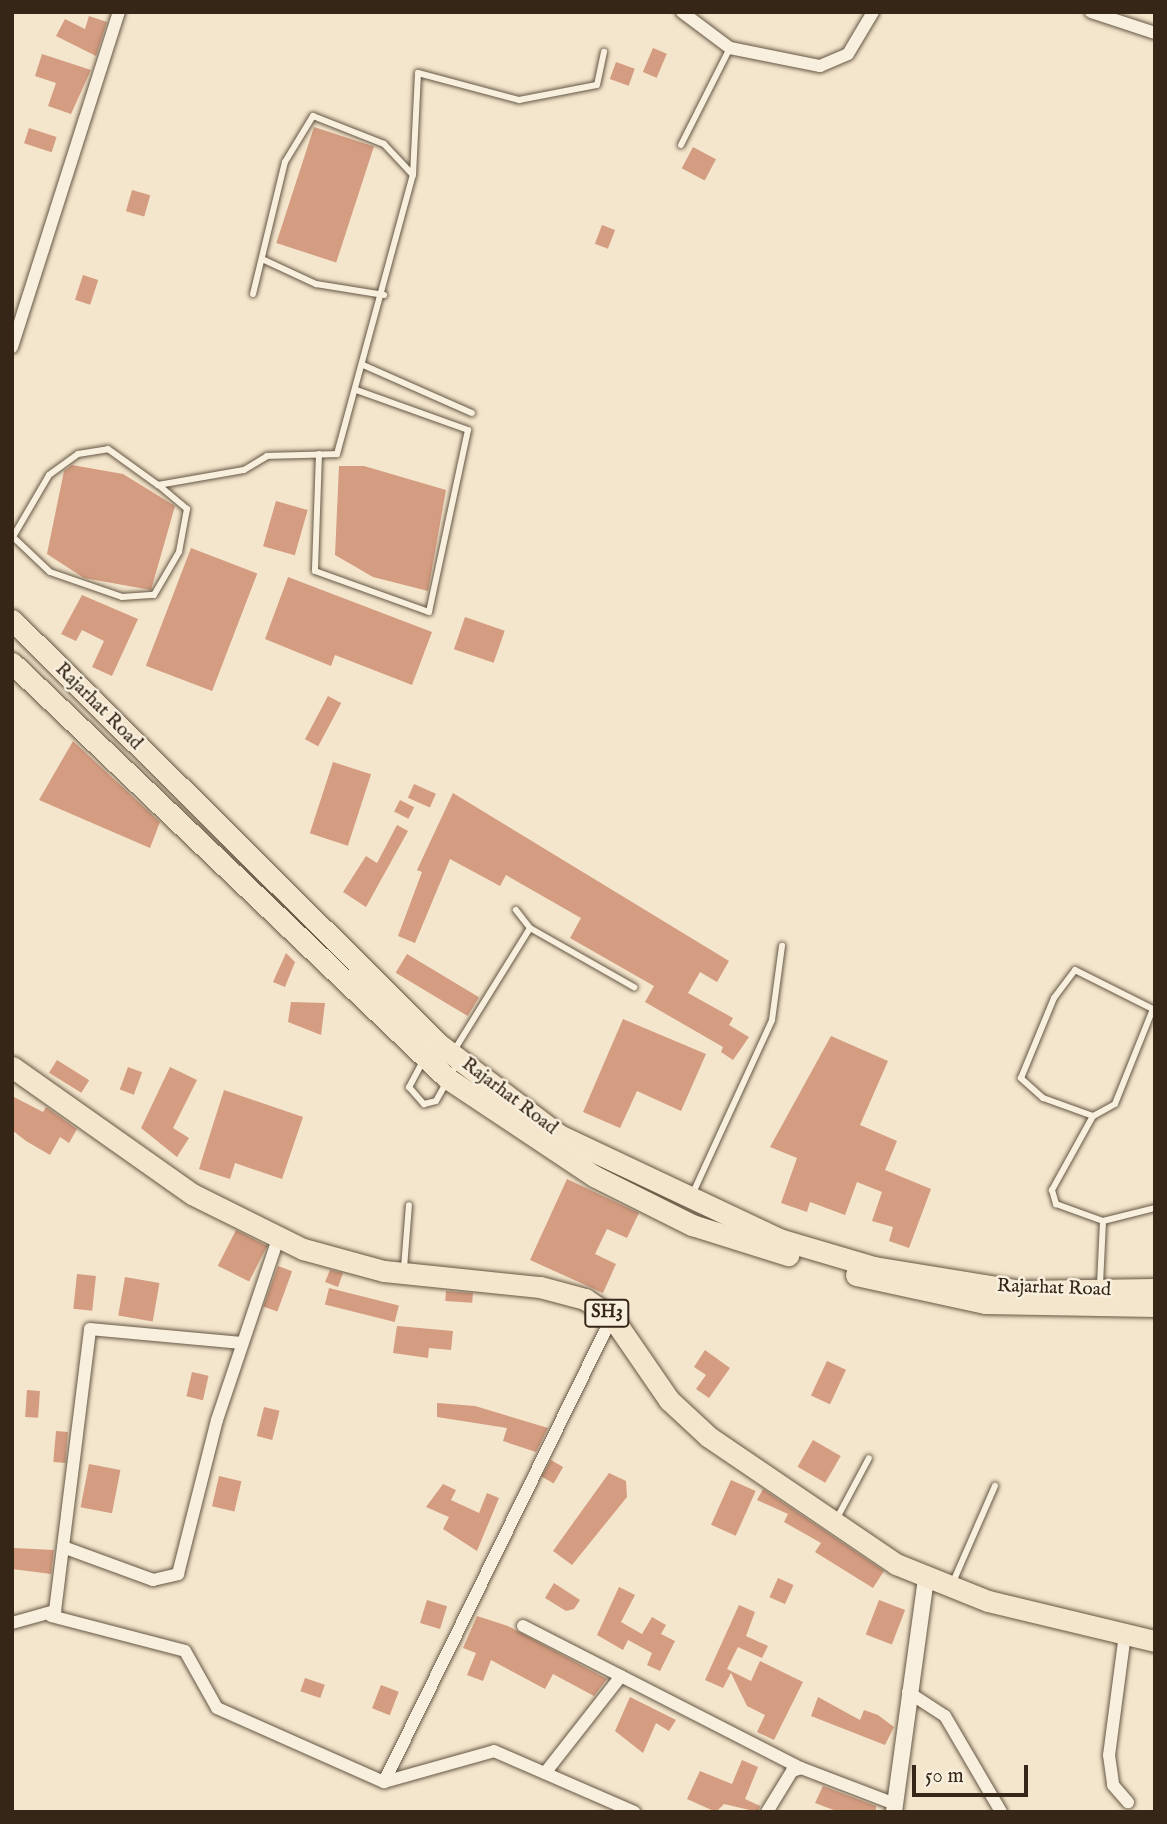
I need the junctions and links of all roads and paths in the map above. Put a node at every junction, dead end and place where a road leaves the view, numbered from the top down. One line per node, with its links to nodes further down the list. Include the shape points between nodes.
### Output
1 (119, 12): 13 (street)
2 (682, 12): 6 (street)
3 (873, 12): 6 (street, via 848,54 828,64 795,65)
4 (1091, 12): 5 (street)
5 (1155, 33)
6 (730, 48): 8 (lane)
7 (604, 52): 9 (lane, via 597,85 519,100 418,73)
8 (681, 145)
9 (413, 175): 10 (lane, via 384,144 313,116 285,162); 12 (lane)
10 (262, 259): 11 (lane); 12 (lane, via 316,284)
11 (253, 294)
12 (384, 295): 15 (lane)
13 (15, 327): 14 (street)
14 (12, 347)
15 (363, 365): 16 (lane); 17 (lane)
16 (356, 390): 18 (lane, via 337,454); 18 (lane, via 468,430 429,612 315,571)
17 (472, 413)
18 (319, 454): 19 (lane, via 267,456 244,470)
19 (158, 485): 20 (lane, via 108,449 78,454 49,475); 20 (lane, via 187,509 179,552 154,595 122,597 51,572 33,562)
20 (13, 535)
21 (13, 621): 28 (main road, Rajarhat Road)
22 (12, 663): 29 (main road)
23 (516, 910): 24 (lane)
24 (530, 928): 26 (lane); 28 (lane)
25 (782, 946): 33 (lane, via 772,1020)
26 (634, 987)
27 (1152, 1028): 32 (lane, via 1115,1104); 32 (lane, via 1149,1004 1081,970 1066,977 1023,1070 1023,1084)
28 (450, 1053): 29 (lane); 31 (lane); 33 (main road, Rajarhat Road, via 559,1135)
29 (424, 1060): 31 (main road); 31 (lane, via 409,1087 415,1099 436,1101)
30 (12, 1068): 37 (main road, SH3, via 192,1194)
31 (447, 1078): 41 (main road, via 576,1166 724,1236 948,1298 1023,1306)
32 (1093, 1116): 36 (lane, via 1051,1199)
33 (689, 1200): 40 (main road, Rajarhat Road, via 779,1239 874,1267 1020,1291)
34 (409, 1205): 38 (lane)
35 (1155, 1208): 36 (lane)
36 (1103, 1221): 40 (lane)
37 (278, 1239): 38 (main road, SH3, via 345,1263); 43 (street)
38 (404, 1273): 42 (main road, SH3, via 552,1290 585,1299)
39 (1155, 1289): 40 (main road, Rajarhat Road)
40 (1100, 1294)
41 (1155, 1306)
42 (612, 1317): 46 (main road, SH3, via 686,1418); 59 (street)
43 (241, 1343): 47 (street, via 178,1574 153,1580); 47 (street, via 90,1329)
44 (869, 1458): 46 (lane)
45 (995, 1486): 49 (lane)
46 (834, 1525): 48 (main road, SH3)
47 (63, 1547): 50 (street)
48 (926, 1577): 49 (main road, SH3); 56 (street)
49 (951, 1587): 53 (main road, SH3)
50 (51, 1616): 51 (street); 59 (street, via 185,1651 217,1708)
51 (12, 1623)
52 (523, 1626): 55 (street)
53 (1125, 1634): 54 (main road, SH3); 60 (street, via 1109,1755 1113,1785)
54 (1155, 1641)
55 (621, 1676): 57 (street); 58 (street)
56 (908, 1692): 61 (street); 64 (street, via 945,1716)
57 (801, 1768): 61 (street); 63 (street, via 792,1771)
58 (545, 1773): 59 (street, via 494,1751); 62 (street)
59 (384, 1782)
60 (1128, 1802)
61 (894, 1808)
62 (634, 1812)
63 (767, 1812)
64 (1001, 1812)

